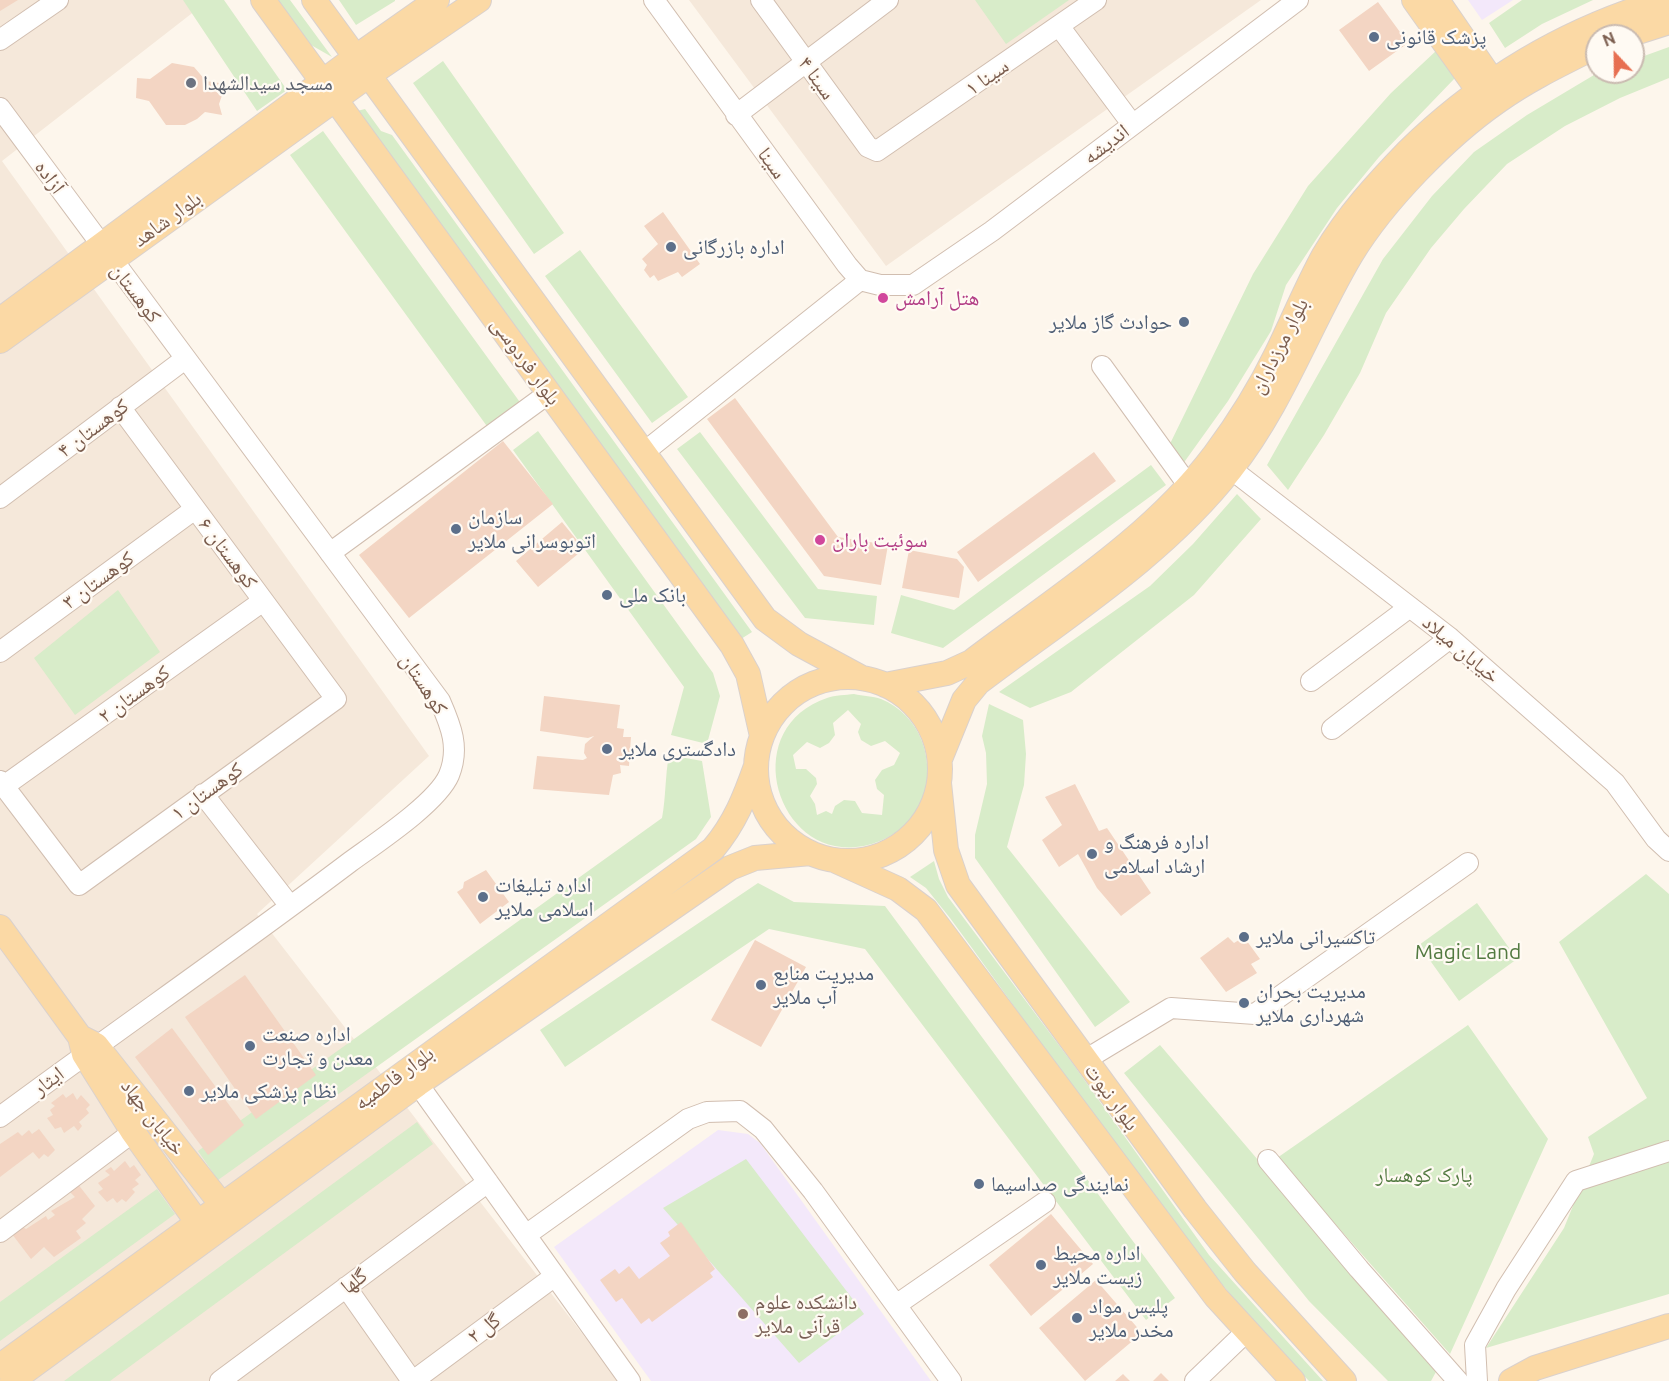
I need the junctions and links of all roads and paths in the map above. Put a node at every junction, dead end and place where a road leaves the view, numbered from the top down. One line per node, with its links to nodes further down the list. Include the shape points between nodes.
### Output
1 (58, 0): 17 (street)
2 (263, 0): 21 (main road, بلوار فردوسی)
3 (314, 0): 20 (main road, بلوار فردوسی)
4 (437, 0): 20 (main road)
5 (479, 0): 20 (main road)
6 (654, 0): 24 (street, سینا)
7 (761, 0): 19 (street, سینا ۴)
8 (888, 0): 19 (street)
9 (1096, 0): 15 (street, سینا ۱)
10 (1298, 0): 25 (street, اندیشه)
11 (1414, 0): 22 (main road)
12 (1437, 0): 22 (main road)
13 (1665, 0): 22 (main road, بلوار مرزداران, via 1572,33)
14 (1669, 22): 16 (main road)
15 (1059, 26): 25 (street); 26 (street, سینا ۱)
16 (1645, 30)
17 (0, 40)
18 (1585, 52): 22 (main road, بلوار مرزداران)
19 (805, 61): 24 (street); 26 (street, سینا ۴, via 868,147)
20 (362, 66): 21 (main road, بلوار شاهد); 35 (main road, بلوار فردوسی)
21 (329, 90): 27 (main road, بلوار شاهد); 33 (main road, بلوار فردوسی)
22 (1489, 90): 36 (main road, بلوار مرزداران, via 1443,148 1371,226 1324,304 1264,422); 37 (main road, بلوار مرزداران, via 1400,160 1349,217 1325,254 1246,410)
23 (0, 108): 27 (street, آزاده)
24 (736, 115): 28 (street, سینا)
25 (1132, 124): 28 (street, اندیشه, via 992,231 913,285 880,285)
26 (877, 151)
27 (106, 252): 29 (main road, بلوار شاهد); 30 (main road, بلوار شاهد); 31 (street, کوهستان)
28 (860, 280): 35 (street)
29 (0, 320)
30 (0, 341)
31 (185, 359): 34 (street, کوهستان ۴); 40 (street, کوهستان)
32 (1102, 366): 37 (street)
33 (549, 393): 40 (street); 49 (main road, بلوار فردوسی, via 732,645 748,674)
34 (120, 407): 38 (street, کوهستان ۴); 39 (street, کوهستان ۶)
35 (643, 453): 45 (main road, بلوار فردوسی, via 765,619 799,644)
36 (1231, 469): 42 (street, خیابان میلاد); 50 (main road, بلوار مرزداران, via 1167,537 978,683 964,700)
37 (1188, 485): 45 (main road, بلوار مرزداران, via 1119,550 971,662 947,673)
38 (0, 498)
39 (195, 509): 41 (street, کوهستان ۶); 44 (street, کوهستان ۳)
40 (330, 553): 59 (street, کوهستان, via 440,701 455,749 448,776 430,800)
41 (264, 601): 47 (street, کوهستان ۶); 53 (street, کوهستان ۲)
42 (1410, 607): 43 (street, خیابان میلاد); 46 (street)
43 (1450, 638): 48 (street); 55 (street, خیابان میلاد, via 1615,783)
44 (0, 652)
45 (873, 681): 49 (main road, via 837,678 813,684 774,714); 50 (main road, via 906,697 922,714 934,735)
46 (1311, 681)
47 (336, 699): 54 (street, کوهستان ۱)
48 (1332, 729)
49 (762, 736): 51 (main road)
50 (940, 759): 52 (main road)
51 (756, 766): 56 (main road, via 757,788 776,827); 63 (main road, بلوار فاطمیه, via 741,810 713,849)
52 (939, 783): 57 (main road, via 924,821 902,843 875,857); 62 (main road, بلوار نبوت, via 946,850 958,885)
53 (2, 784): 54 (street, کوهستان ۱, via 79,885)
54 (203, 794): 59 (street)
55 (1669, 851)
56 (811, 853): 57 (main road); 63 (main road, بلوار فاطمیه, via 755,858 730,868)
57 (834, 860): 78 (main road, بلوار نبوت, via 898,889 926,910 1165,1231)
58 (1468, 862): 62 (street, via 1255,1014 1171,1008)
59 (290, 906): 61 (street, کوهستان)
60 (0, 927): 61 (main road, خیابان جهاد)
61 (87, 1045): 64 (street, ایثار); 65 (main road, خیابان جهاد); 70 (main road, خیابان جهاد)
62 (1085, 1060): 88 (main road, بلوار نبوت, via 1231,1254)
63 (412, 1076): 68 (street); 70 (main road, بلوار فاطمیه)
64 (0, 1117)
65 (133, 1131): 71 (main road, خیابان جهاد); 72 (street)
66 (1669, 1151): 90 (street, via 1576,1181 1475,1345)
67 (1268, 1160): 89 (street)
68 (488, 1182): 73 (street); 75 (street, گلها)
69 (1045, 1203): 76 (street)
70 (228, 1211): 71 (main road, بلوار فاطمیه)
71 (203, 1230): 79 (main road, بلوار فاطمیه); 82 (main road, بلوار فاطمیه)
72 (0, 1232)
73 (526, 1235): 74 (street); 76 (street, via 688,1119 707,1112 740,1111 763,1129 792,1164)
74 (555, 1276): 81 (street); 84 (street, گل ۲)
75 (346, 1287): 83 (street, گلها); 84 (street)
76 (896, 1305): 85 (street)
77 (1669, 1326): 80 (main road)
78 (1246, 1331): 86 (street); 87 (main road, بلوار نبوت)
79 (0, 1366)
80 (1537, 1375): 91 (main road)
81 (620, 1377)
82 (12, 1381)
83 (220, 1381)
84 (413, 1381)
85 (951, 1381)
86 (1195, 1381)
87 (1293, 1381)
88 (1344, 1381)
89 (1458, 1381)
90 (1477, 1381)
91 (1511, 1381)

